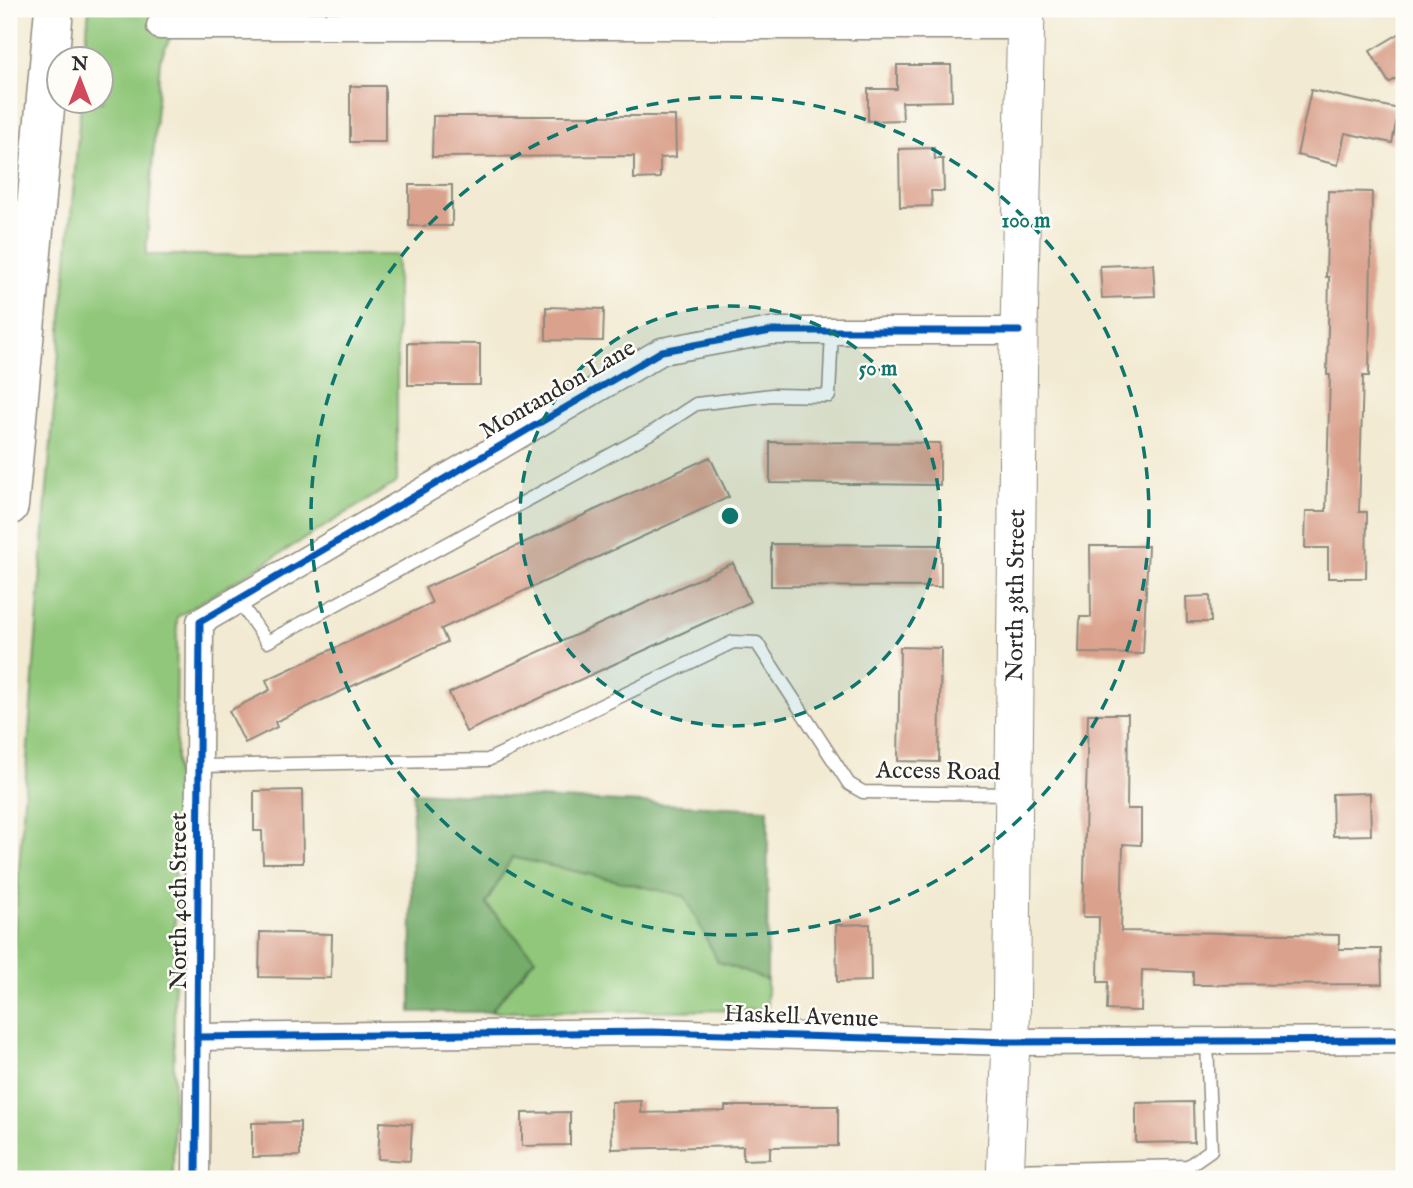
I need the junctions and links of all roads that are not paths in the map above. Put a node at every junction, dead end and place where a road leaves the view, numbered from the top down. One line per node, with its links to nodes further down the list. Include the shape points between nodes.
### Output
1 (54, 9): 6 (highway)
2 (1026, 17): 3 (street); 5 (street, North 38th Street)
3 (160, 26)
4 (832, 331): 5 (street, Montandon Lane); 7 (street, Montandon Lane, via 771,331 662,351); 7 (lane, via 829,396 772,395 696,404 267,642)
5 (1019, 331): 10 (street, North 38th Street)
6 (9, 506)
7 (238, 600): 8 (street, Montandon Lane)
8 (200, 622): 9 (street, North 40th Street)
9 (199, 766): 10 (lane, Access Road, via 488,760 733,642 757,643 849,784 863,792); 11 (street, North 40th Street)
10 (1013, 794): 14 (street, North 38th Street)
11 (197, 1037): 14 (street, Haskell Avenue, via 651,1032); 16 (street, North 40th Street)
12 (1404, 1040): 13 (street, Haskell Avenue)
13 (1207, 1041): 14 (street, Haskell Avenue); 15 (lane, via 1211,1150 1188,1166)
14 (1011, 1042): 15 (street, North 38th Street)
15 (1005, 1175)
16 (196, 1179)

